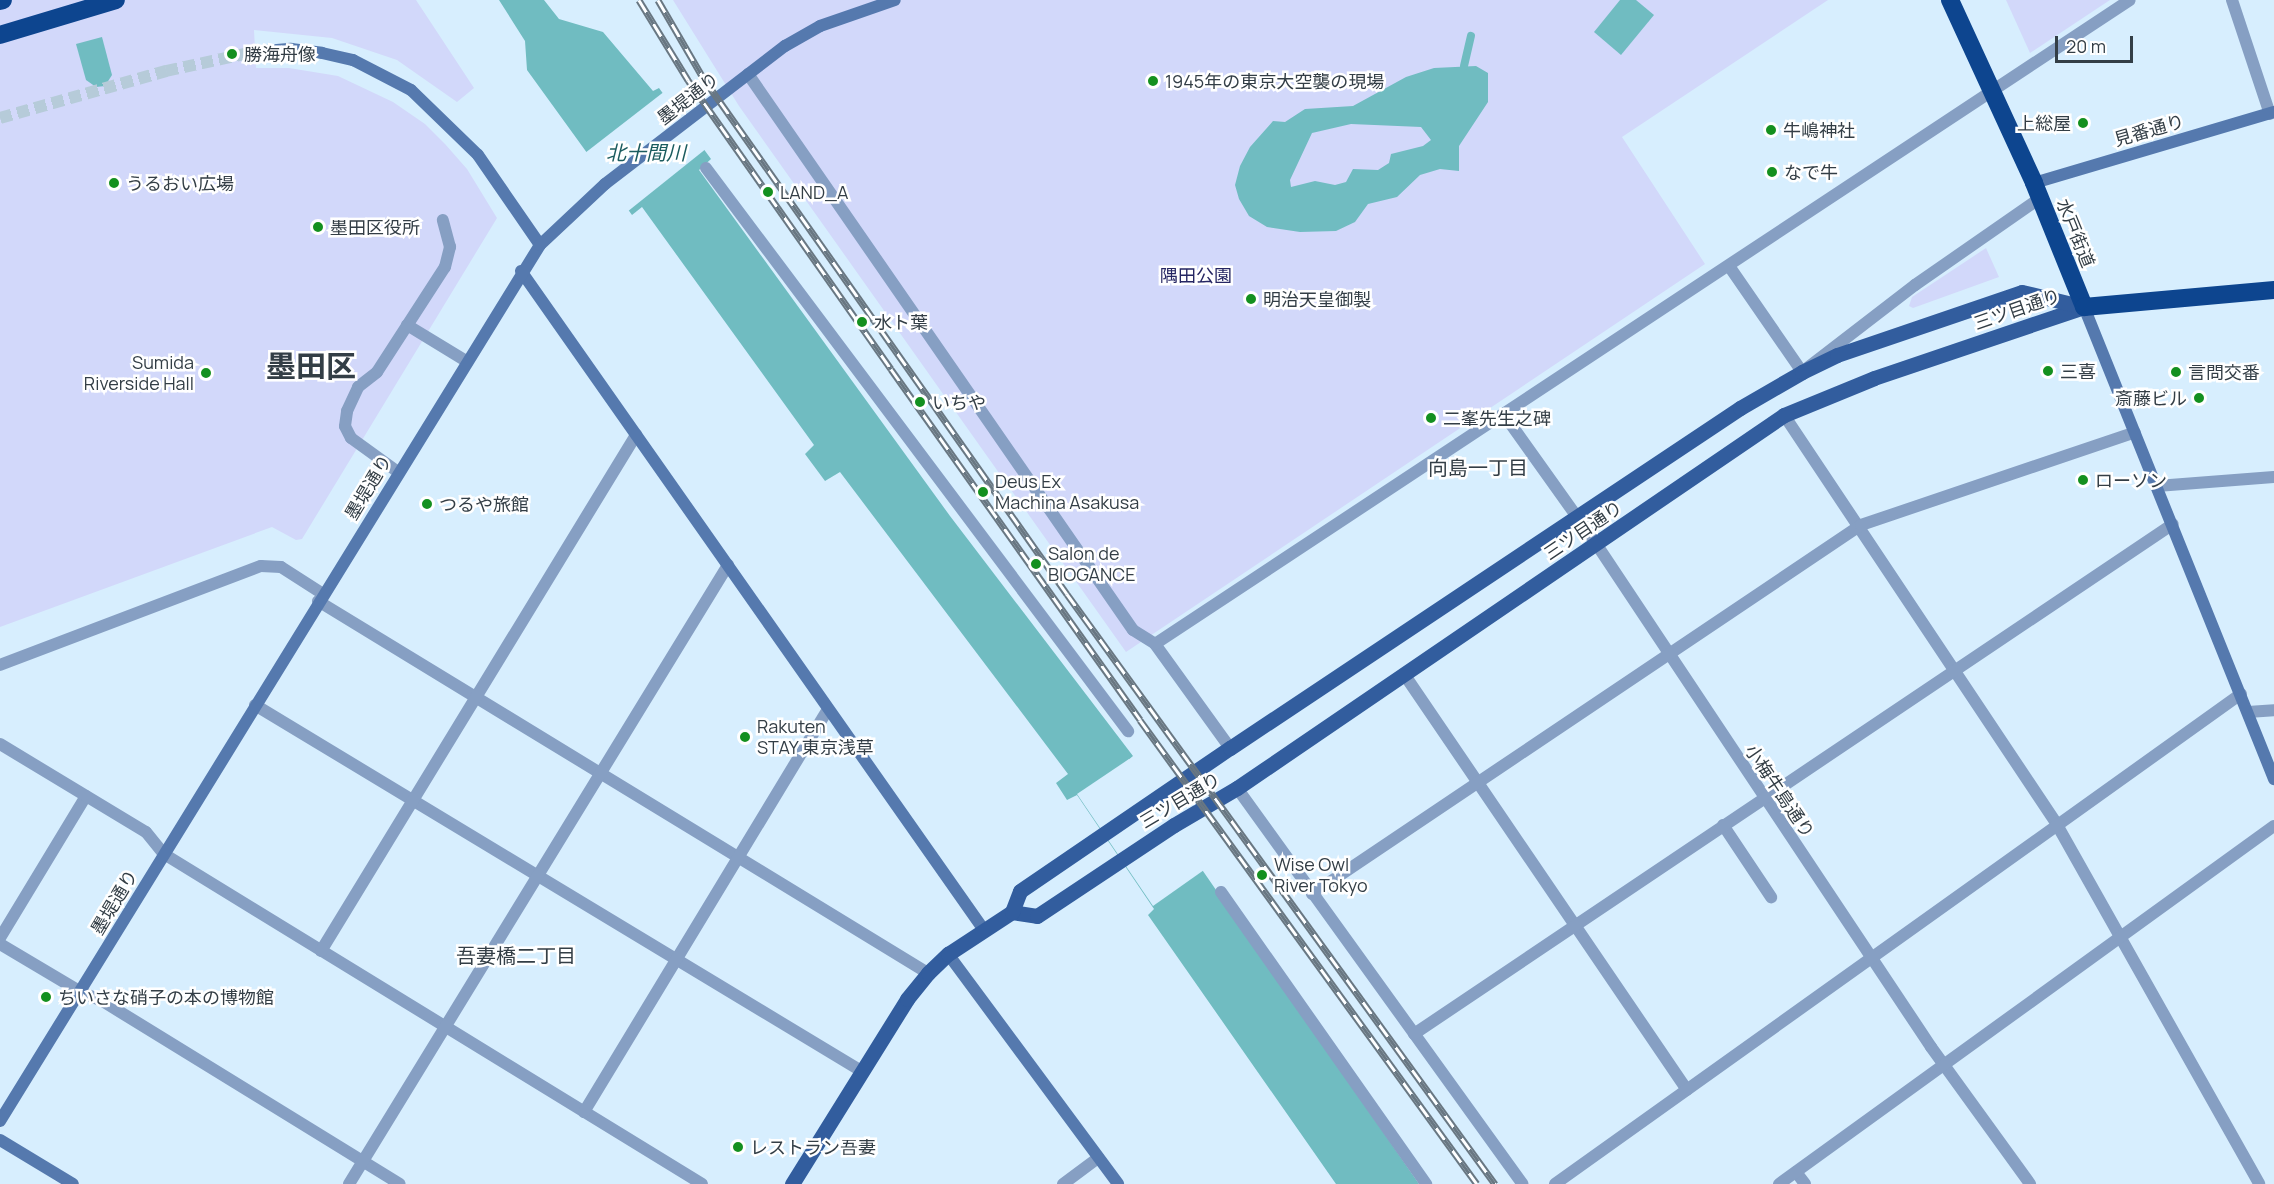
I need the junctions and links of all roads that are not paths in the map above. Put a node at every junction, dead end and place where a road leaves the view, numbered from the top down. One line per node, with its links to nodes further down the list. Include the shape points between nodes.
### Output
1 (117, 0): 6 (highway)
2 (895, 0): 8 (street, 墨堤通り, via 820,26)
3 (1950, 0): 9 (highway, 水戸街道)
4 (2130, 0): 9 (street)
5 (2232, 0): 10 (street)
6 (0, 35)
7 (253, 52): 14 (street, via 321,52 353,60 411,90 478,154)
8 (748, 74): 14 (street, 墨堤通り, via 605,184); 35 (street, via 1133,630)
9 (1993, 92): 12 (highway, 水戸街道); 15 (street)
10 (2272, 113): 12 (street, 見番通り)
11 (706, 168): 46 (street)
12 (2037, 190): 18 (highway, 水戸街道); 21 (street)
13 (443, 220): 19 (street, via 449,236 449,258)
14 (540, 245): 16 (street, 墨堤通り)
15 (1729, 266): 21 (street); 23 (street)
16 (521, 271): 20 (street, 墨堤通り); 25 (street)
17 (2274, 290): 18 (highway)
18 (2084, 307): 21 (main road, 三ツ目通り, via 2022,292 1837,355); 22 (main road, 三ツ目通り, via 1865,381); 24 (street)
19 (407, 325): 20 (street); 26 (street, via 377,372 355,392 345,426 359,446)
20 (466, 361): 26 (street, 墨堤通り)
21 (1802, 372): 29 (main road, 三ツ目通り)
22 (1784, 415): 31 (street); 32 (main road, 三ツ目通り)
23 (1505, 416): 29 (street, 小梅牛島通り); 35 (street)
24 (2135, 432): 28 (street); 31 (street)
25 (636, 435): 33 (street); 41 (street)
26 (398, 472): 34 (street, 墨堤通り)
27 (2274, 477): 28 (street)
28 (2157, 486): 30 (street)
29 (1574, 518): 32 (street, 小梅牛島通り); 48 (main road, 三ツ目通り)
30 (2173, 524): 38 (street); 40 (street)
31 (1860, 525): 36 (street); 38 (street)
32 (1597, 545): 36 (street, 小梅牛島通り); 39 (main road, 三ツ目通り)
33 (728, 565): 43 (street); 49 (street)
34 (321, 597): 37 (street, via 281,567 261,566); 41 (street); 42 (street, 墨堤通り)
35 (1155, 644): 48 (street)
36 (1668, 655): 51 (street); 54 (street, 小梅牛島通り)
37 (0, 665)
38 (1954, 670): 54 (street); 56 (street)
39 (1404, 674): 51 (street); 52 (main road, 三ツ目通り)
40 (2241, 694): 45 (street); 56 (street)
41 (476, 698): 49 (street); 55 (street)
42 (255, 705): 55 (street); 59 (street, 墨堤通り)
43 (828, 709): 60 (street); 67 (street)
44 (2274, 710): 45 (street)
45 (2248, 712): 50 (street)
46 (1128, 731)
47 (0, 744): 53 (street)
48 (1230, 748): 65 (main road, 三ツ目通り, via 1020,891)
49 (599, 773): 60 (street); 61 (street)
50 (2274, 779)
51 (1478, 783): 63 (street); 66 (street)
52 (1238, 788): 63 (street); 65 (main road, 三ツ目通り, via 1174,825 1037,916)
53 (86, 796): 59 (street, via 146,832); 68 (street)
54 (1763, 799): 57 (street); 73 (street, 小梅牛島通り)
55 (412, 801): 61 (street); 71 (street)
56 (2056, 823): 69 (street); 73 (street)
57 (1723, 825): 64 (street); 66 (street)
58 (2274, 826): 69 (street)
59 (164, 854): 71 (street); 76 (street, 墨堤通り)
60 (739, 859): 74 (street); 75 (street)
61 (537, 877): 74 (street); 77 (street)
62 (1221, 892): 95 (street)
63 (1312, 894): 78 (street)
64 (1771, 897)
65 (1012, 912): 67 (main road, 三ツ目通り)
66 (1573, 924): 78 (street); 81 (street)
67 (984, 930): 72 (main road, 三ツ目通り)
68 (0, 938)
69 (2121, 938): 79 (street); 101 (street)
70 (0, 944): 76 (street)
71 (321, 951): 77 (street)
72 (948, 954): 75 (main road, 三ツ目通り); 85 (street)
73 (1871, 959): 79 (street, 小梅牛島通り); 81 (street)
74 (677, 962): 80 (street); 82 (street)
75 (928, 973): 80 (main road, 三ツ目通り)
76 (81, 992): 83 (street, 墨堤通り); 86 (street, via 104,1002)
77 (445, 1027): 82 (street); 86 (street)
78 (1414, 1034): 96 (street)
79 (1944, 1067): 87 (street); 100 (street, 小梅牛島通り)
80 (863, 1072): 92 (main road, 三ツ目通り)
81 (1687, 1090): 97 (street)
82 (584, 1112): 91 (street)
83 (0, 1121)
84 (0, 1140): 88 (street)
85 (1098, 1158): 93 (street); 94 (street)
86 (363, 1161): 89 (street); 90 (street)
87 (1796, 1172): 98 (street); 99 (street)
88 (73, 1184)
89 (349, 1184)
90 (400, 1184)
91 (702, 1184)
92 (792, 1184)
93 (1063, 1184)
94 (1118, 1184)
95 (1426, 1184)
96 (1523, 1184)
97 (1555, 1184)
98 (1779, 1184)
99 (1805, 1184)
100 (2030, 1184)
101 (2259, 1184)

